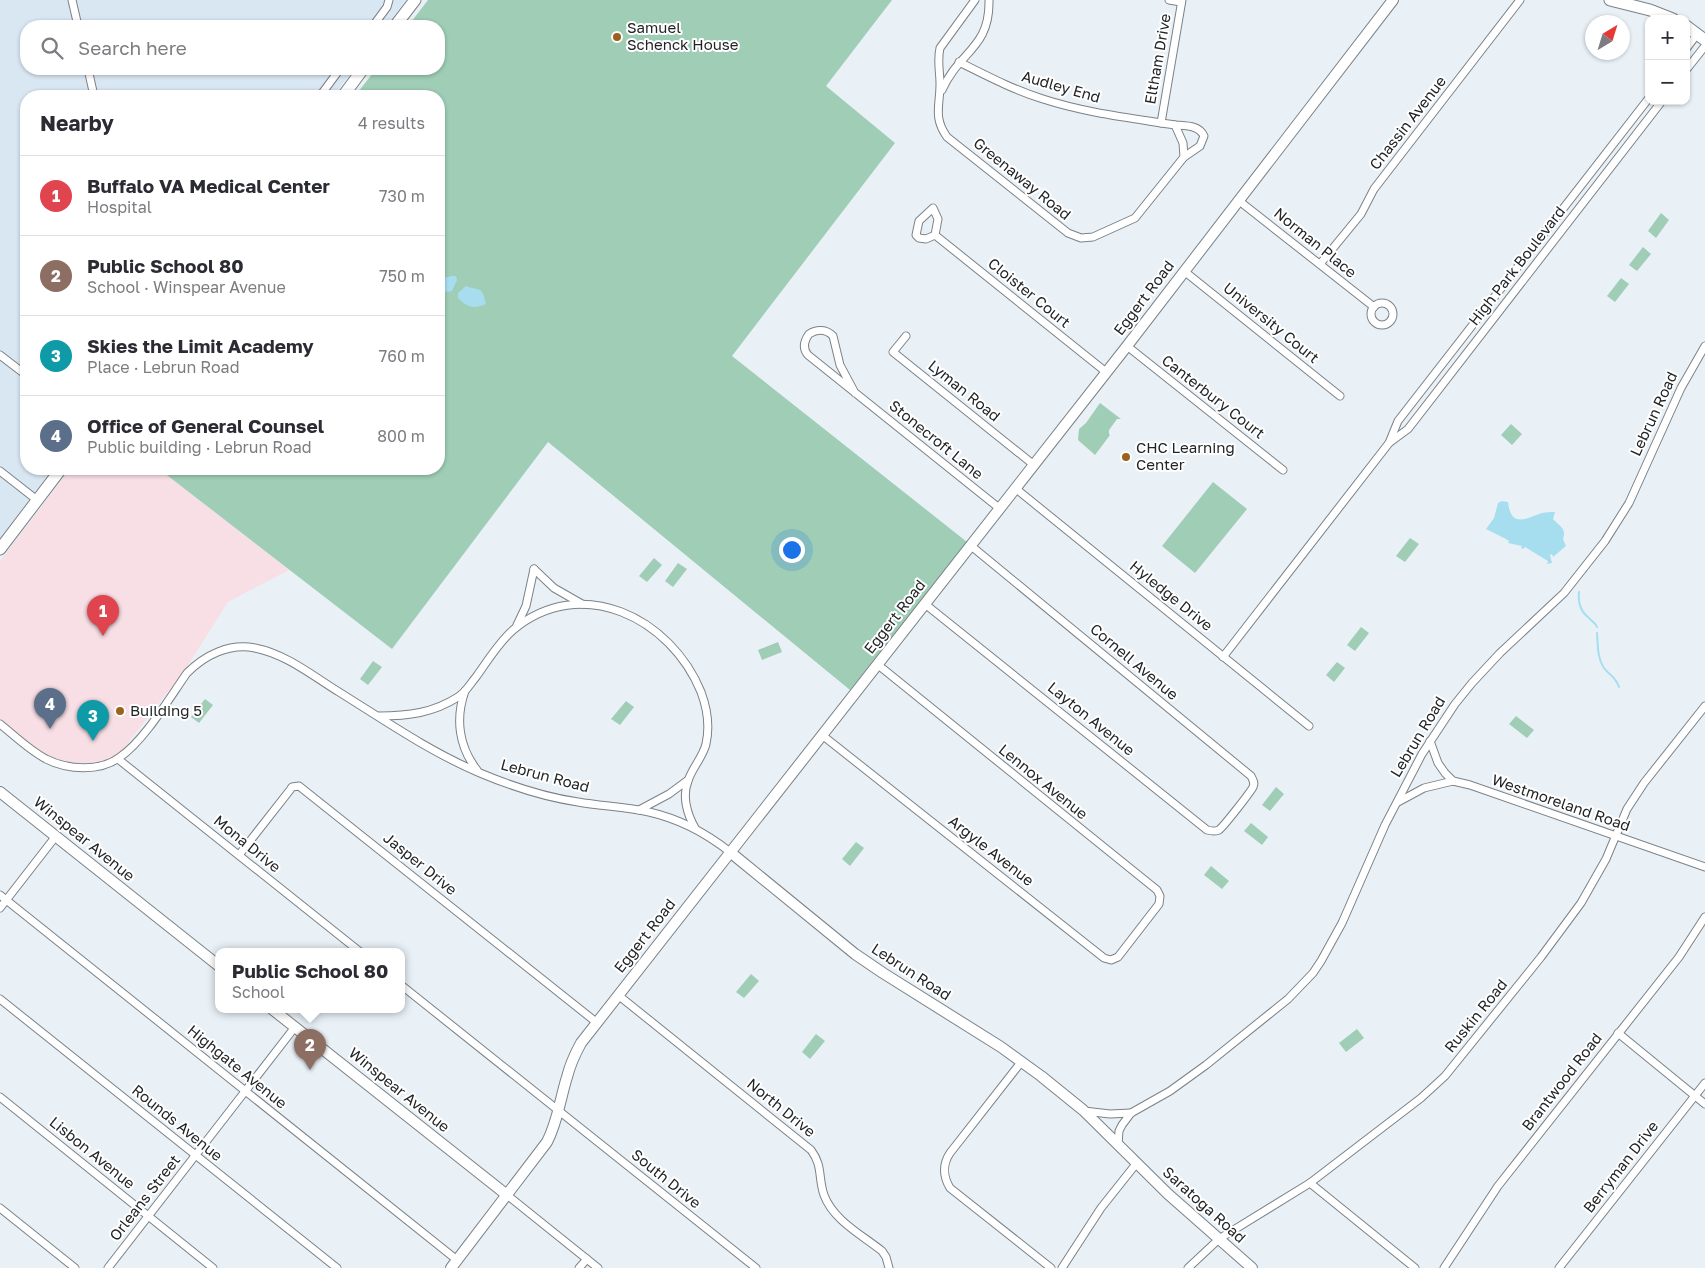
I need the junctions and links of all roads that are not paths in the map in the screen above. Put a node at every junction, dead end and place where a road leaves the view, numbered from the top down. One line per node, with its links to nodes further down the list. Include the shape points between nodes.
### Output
1 (72, 0): 12 (street)
2 (389, 0): 13 (street)
3 (415, 0): 14 (main road)
4 (975, 0): 27 (street, Greenaway Road, via 940,48 937,63)
5 (989, 0): 19 (street, via 986,29)
6 (1169, 0): 10 (street)
7 (1393, 0): 33 (street, Eggert Road)
8 (1520, 0): 37 (street, Chassin Avenue)
9 (1610, 0): 11 (main road)
10 (1182, 1): 30 (street, Eltham Drive)
11 (1663, 15)
12 (77, 20)
13 (377, 20)
14 (400, 20)
15 (1690, 29): 16 (main road)
16 (1701, 37): 17 (street)
17 (1690, 45)
18 (1705, 46): 20 (street)
19 (959, 62): 27 (street); 30 (street, Audley End, via 1000,83 1044,99 1090,111)
20 (1690, 65)
21 (89, 75): 24 (street)
22 (336, 75): 25 (street)
23 (358, 75): 26 (main road)
24 (93, 90)
25 (324, 90)
26 (347, 90)
27 (940, 95): 32 (street, Greenaway Road, via 938,116 947,137 1075,236 1094,237 1135,218)
28 (1645, 103): 35 (street, High Park Boulevard)
29 (1656, 105): 36 (street, High Park Boulevard)
30 (1161, 123): 31 (street, Greenaway Road)
31 (1175, 125): 32 (street, via 1183,143); 32 (street, Greenaway Road, via 1198,128 1204,136 1200,146)
32 (1184, 157)
33 (1238, 200): 37 (street, Norman Place); 38 (street, Eggert Road)
34 (935, 235): 45 (street, Cloister Court)
35 (1533, 247): 36 (street); 48 (street, High Park Boulevard, via 1398,421)
36 (1543, 255): 48 (street, High Park Boulevard, via 1408,429)
37 (1320, 264): 39 (street, Norman Place)
38 (1184, 272): 41 (street, Eggert Road); 47 (street, University Court)
39 (1374, 307)
40 (906, 336): 49 (street, Lyman Road, via 893,352)
41 (1127, 346): 45 (street, Eggert Road); 50 (street, Canterbury Court)
42 (1705, 346): 69 (street, Lebrun Road, via 1681,388 1626,508 1598,552 1564,593 1472,683)
43 (0, 355): 44 (street)
44 (20, 370)
45 (1106, 372): 49 (street, Eggert Road)
46 (855, 393): 46 (street, Stonecroft Lane, via 840,365 833,336 822,330 809,334 804,344 806,352); 55 (street, Stonecroft Lane)
47 (1340, 396)
48 (1388, 443): 61 (street, High Park Boulevard)
49 (1034, 465): 53 (street, Eggert Road)
50 (1283, 470)
51 (0, 471): 54 (street)
52 (57, 475): 54 (main road)
53 (1015, 488): 55 (street, Eggert Road); 61 (street, Hyledge Drive)
54 (38, 500): 57 (main road)
55 (999, 508): 56 (street, Eggert Road)
56 (970, 544): 59 (street, Eggert Road); 76 (street, Cornell Avenue, via 1251,776 1254,786)
57 (0, 549)
58 (582, 604): 60 (street, via 545,611); 60 (street, via 554,588 534,569 526,606); 72 (street, via 602,606 634,617 666,639 685,661 705,703 708,724 706,744)
59 (924, 604): 62 (street, Eggert Road); 76 (street, Layton Avenue, via 1207,830 1220,830)
60 (514, 630): 63 (street)
61 (1224, 657): 67 (street, Hyledge Drive)
62 (877, 664): 68 (street, Eggert Road); 87 (street, Lennox Avenue, via 1156,890 1160,896 1159,904)
63 (466, 691): 65 (street, via 441,707 426,712); 71 (street, via 459,715 461,737 465,752)
64 (1705, 706): 80 (street, Ruskin Road, via 1644,782)
65 (378, 716): 70 (street, Lebrun Road, via 283,657 255,648 235,648 218,652 187,673 143,734); 71 (street, Lebrun Road)
66 (0, 724): 70 (street, Lebrun Road, via 40,755 60,764 81,768)
67 (1309, 726)
68 (822, 735): 81 (street, Eggert Road); 87 (street, Argyle Avenue, via 1104,958 1118,957)
69 (1430, 741): 73 (street, via 1438,763); 75 (street, Lebrun Road)
70 (118, 759): 82 (street, Mona Drive)
71 (479, 773): 77 (street, Lebrun Road, via 555,798)
72 (688, 780): 77 (street); 78 (street, via 687,810)
73 (1453, 781): 75 (street, via 1424,788); 80 (street, Westmoreland Road)
74 (0, 792): 79 (street, Winspear Avenue)
75 (1397, 802): 105 (street, Lebrun Road, via 1342,923 1309,978 1206,1065)
76 (1237, 808)
77 (639, 810): 78 (street, Lebrun Road)
78 (695, 828): 81 (street, Lebrun Road)
79 (56, 836): 84 (street); 89 (street, Winspear Avenue)
80 (1616, 836): 83 (street, Westmoreland Road); 109 (street, Ruskin Road, via 1576,910 1445,1076)
81 (730, 852): 91 (street, Eggert Road); 97 (street, Lebrun Road, via 860,957)
82 (239, 855): 88 (street, Mona Drive); 94 (street, Jasper Drive, via 292,787 299,786)
83 (1705, 866)
84 (3, 898): 85 (street); 99 (street, Highgate Avenue)
85 (0, 908)
86 (1705, 917): 96 (street, Brantwood Road, via 1680,956)
87 (1140, 929)
88 (355, 948)
89 (215, 963)
90 (405, 988): 104 (street)
91 (618, 995): 94 (street, Eggert Road); 123 (street, North Drive, via 811,1150 819,1163 821,1184 828,1204 840,1218 882,1251)
92 (0, 999): 107 (street, Rounds Avenue)
93 (277, 1013): 95 (street, Winspear Avenue)
94 (596, 1022): 104 (street, Eggert Road, via 572,1060)
95 (295, 1027): 99 (street, Orleans Street); 110 (street, Winspear Avenue)
96 (1618, 1034): 100 (street); 129 (street, Brantwood Road, via 1498,1186)
97 (1022, 1061): 103 (street, Lebrun Road); 124 (street, via 950,1153 945,1163 945,1176 950,1188)
98 (1705, 1083): 100 (street, Berryman Drive)
99 (246, 1092): 107 (street, Orleans Street); 115 (street, Highgate Avenue)
100 (1695, 1096): 102 (street); 130 (street, Berryman Drive)
101 (0, 1097): 112 (street, Lisbon Avenue)
102 (1705, 1104)
103 (1083, 1110): 105 (street, Lebrun Road); 106 (street, Lebrun Road)
104 (559, 1112): 110 (street, Eggert Road, via 548,1142); 122 (street, South Drive)
105 (1131, 1113): 106 (street, Lebrun Road, via 1119,1131)
106 (1118, 1145): 108 (street, Lebrun Road)
107 (195, 1156): 112 (street, Orleans Street); 119 (street, Rounds Avenue)
108 (1136, 1164): 113 (street, Saratoga Road); 125 (street, via 1101,1208)
109 (1310, 1183): 113 (street, Ruskin Road); 128 (street)
110 (507, 1195): 114 (street); 115 (street, Eggert Road)
111 (0, 1208): 116 (street)
112 (148, 1216): 117 (street, Orleans Street); 118 (street, Lisbon Avenue)
113 (1219, 1239): 126 (street, Ruskin Road); 127 (street, Saratoga Road)
114 (587, 1259): 120 (street); 121 (street)
115 (454, 1264)
116 (75, 1268)
117 (108, 1268)
118 (213, 1268)
119 (336, 1268)
120 (579, 1268)
121 (598, 1268)
122 (756, 1268)
123 (889, 1268)
124 (1051, 1268)
125 (1062, 1268)
126 (1188, 1268)
127 (1252, 1268)
128 (1416, 1268)
129 (1444, 1268)
130 (1560, 1268)

